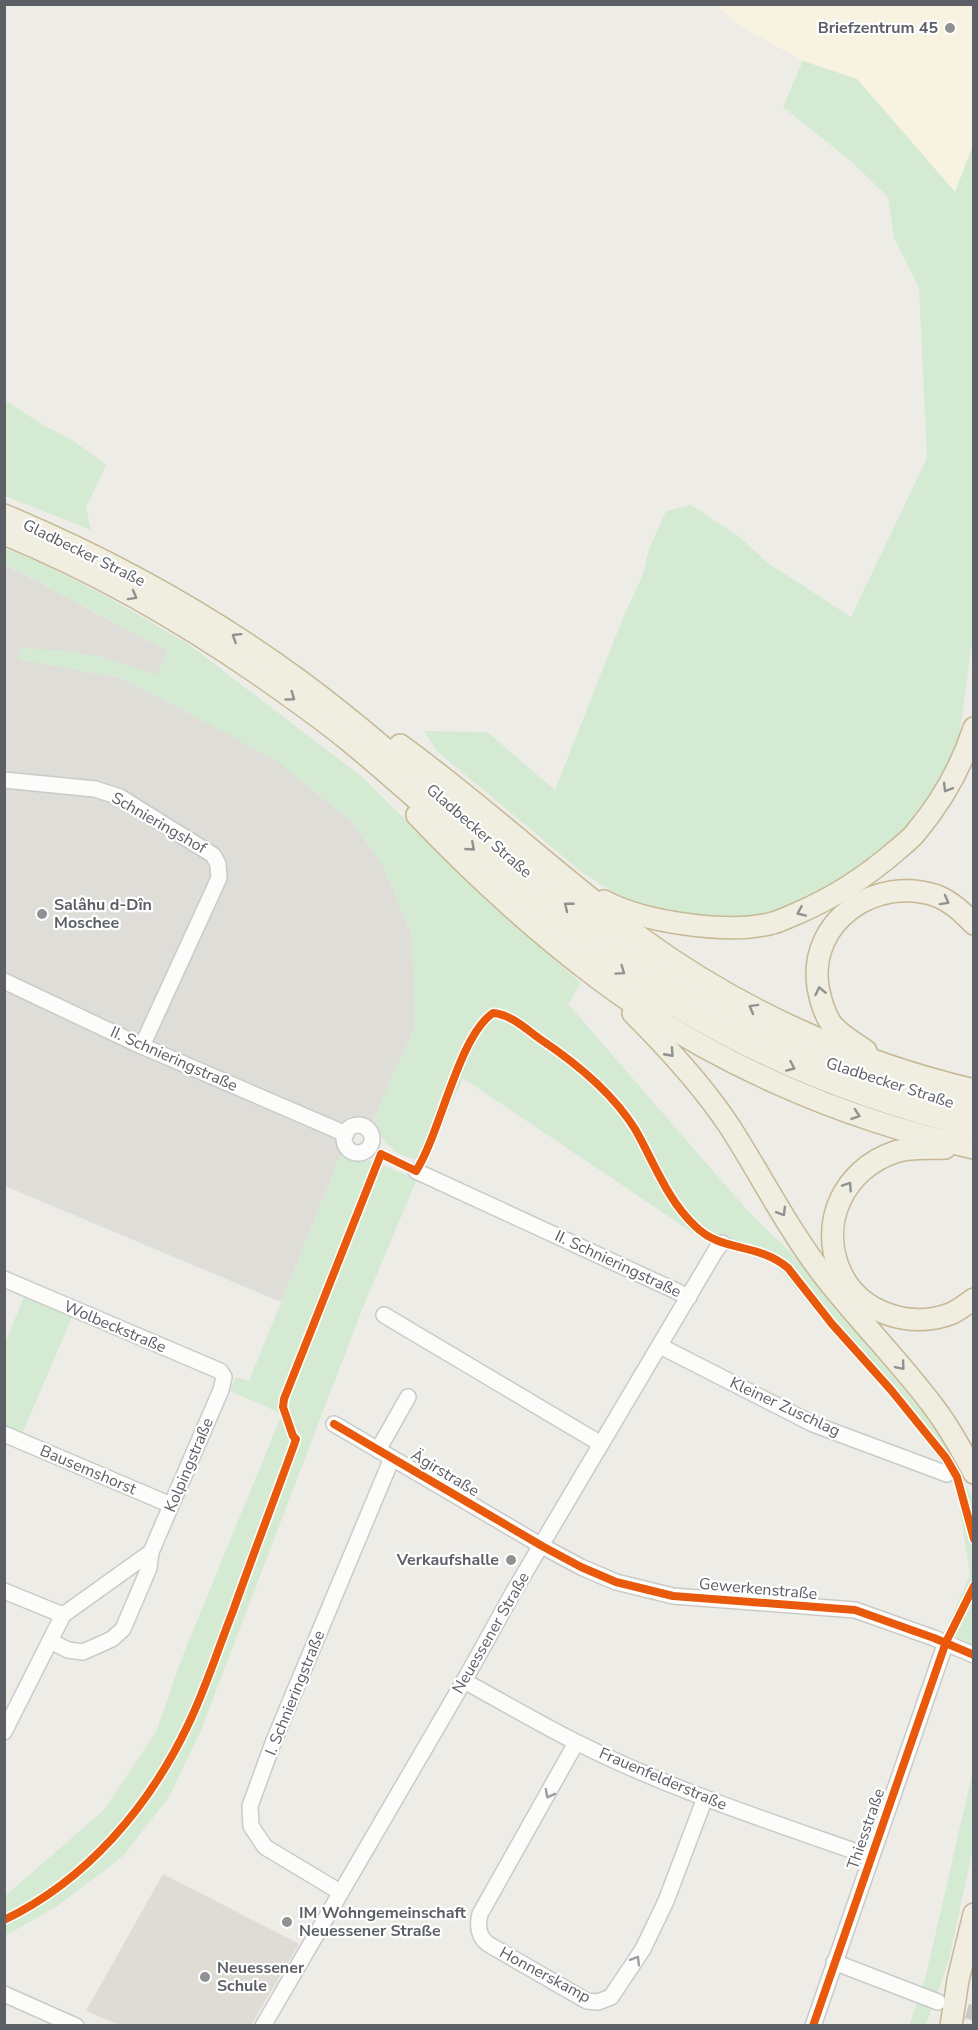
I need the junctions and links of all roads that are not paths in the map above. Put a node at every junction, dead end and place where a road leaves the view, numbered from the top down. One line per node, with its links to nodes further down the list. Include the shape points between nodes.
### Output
1 (4, 515): 3 (highway, Gladbecker Straße, one-way to 1, via 255,649 149,585)
2 (4, 534): 5 (highway, Gladbecker Straße, one-way to 5, via 99,577 193,631)
3 (301, 682): 7 (highway, via 416,756); 14 (highway, Gladbecker Straße, one-way to 3, via 833,1065 749,1027 669,981 541,884 408,768)
4 (974, 728): 7 (highway, one-way to 7, via 955,773 916,833 871,872 824,902 772,923 713,927 654,919 606,902)
5 (348, 740): 10 (highway, via 437,836 513,908); 16 (highway, Gladbecker Straße, one-way to 16, via 578,939 659,996 742,1044)
6 (4, 780): 11 (street, Schnieringshof, via 95,789 113,795 213,855 218,864 219,878)
7 (544, 861): 12 (highway, one-way to 7, via 801,1031 718,988 642,938)
8 (974, 924): 12 (highway, one-way to 8, via 831,1023 820,997 816,971 821,948 832,927 869,897 892,891 916,891 939,897)
9 (4, 981): 11 (street, II. Schnieringstraße)
10 (600, 981): 16 (highway, one-way to 16, via 690,1038 779,1084 918,1134); 31 (highway, one-way to 31, via 709,1098 825,1277 937,1411)
11 (142, 1046): 15 (street, II. Schnieringstraße)
12 (884, 1063): 13 (highway)
13 (974, 1090)
14 (974, 1109)
15 (346, 1134)
16 (972, 1141): 21 (highway, one-way to 16, via 951,1314 926,1320 901,1319 877,1310 856,1295 841,1274 833,1250 833,1224 840,1199 854,1178 873,1161 897,1151)
17 (416, 1171): 20 (street, II. Schnieringstraße)
18 (722, 1243): 20 (street, Neuessener Straße)
19 (4, 1279): 24 (street, Wolbeckstraße, via 220,1371)
20 (689, 1297): 23 (street, Neuessener Straße)
21 (974, 1299)
22 (384, 1315): 28 (street)
23 (660, 1346): 28 (street, Neuessener Straße); 32 (street, Kleiner Zuschlag, via 813,1424)
24 (224, 1377): 33 (street, Kolpingstraße)
25 (408, 1397): 29 (street)
26 (334, 1424): 29 (street, Ägirstraße)
27 (4, 1434): 33 (street, Bausemshorst)
28 (601, 1444): 34 (street, Neuessener Straße)
29 (378, 1450): 30 (street, Ägirstraße)
30 (392, 1458): 34 (street, Ägirstraße); 47 (street, I. Schnieringstraße, via 250,1806 251,1826 265,1847)
31 (974, 1473)
32 (947, 1474)
33 (171, 1505): 35 (street, Kolpingstraße)
34 (542, 1546): 39 (street, Gewerkenstraße, via 616,1582 673,1596 855,1610); 41 (street, Neuessener Straße)
35 (151, 1552): 37 (street); 38 (street, Kolpingstraße, via 149,1568 123,1629 112,1640 83,1652)
36 (4, 1591): 37 (street)
37 (63, 1615): 38 (street)
38 (50, 1641): 42 (street)
39 (946, 1642): 40 (street, Gewerkenstraße); 46 (street, Thiesstraße)
40 (974, 1655)
41 (464, 1681): 44 (street, Frauenfelderstraße); 47 (street, Neuessener Straße)
42 (10, 1707): 43 (street)
43 (4, 1732)
44 (576, 1743): 45 (street, Frauenfelderstraße); 45 (street, Honnerskamp, one-way to 45, via 480,1914 478,1925 485,1942 587,2001 611,1997 643,1949 666,1901)
45 (705, 1798): 46 (street, Frauenfelderstraße)
46 (871, 1857): 50 (street, Thiesstraße)
47 (340, 1892): 54 (street, Neuessener Straße)
48 (974, 1914): 56 (highway, via 958,1980)
49 (974, 1957): 56 (highway)
50 (834, 1962): 52 (street); 55 (street, Thiesstraße)
51 (4, 1994): 53 (street)
52 (938, 2002)
53 (76, 2025)
54 (263, 2025)
55 (813, 2025)
56 (953, 2025)

